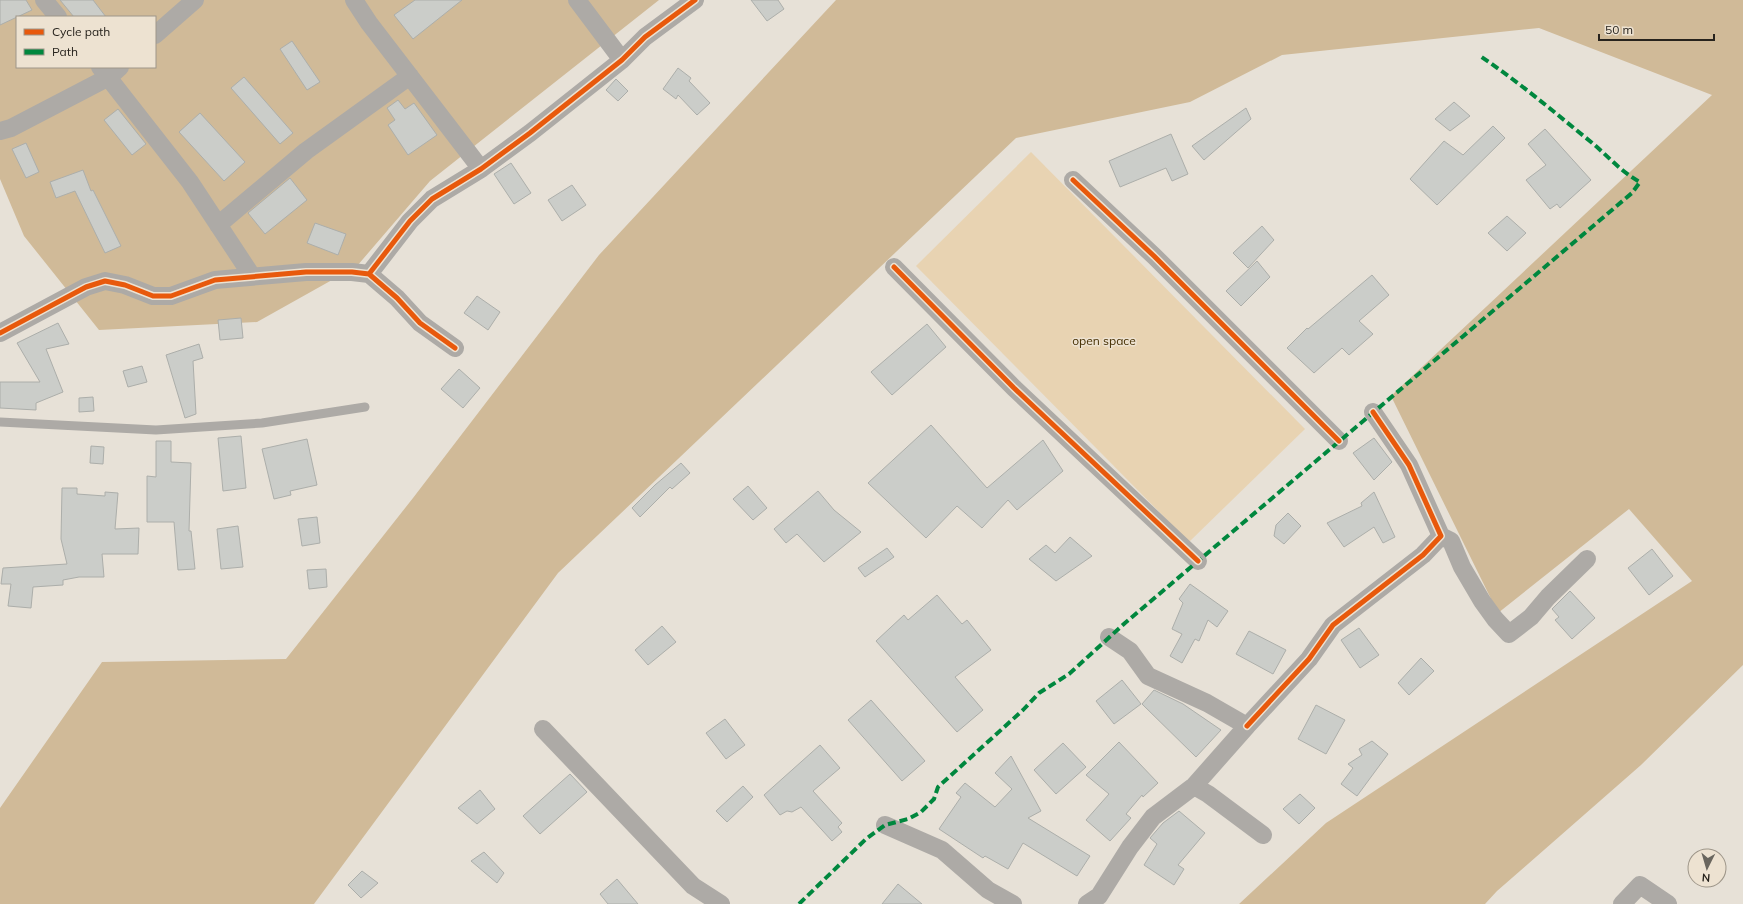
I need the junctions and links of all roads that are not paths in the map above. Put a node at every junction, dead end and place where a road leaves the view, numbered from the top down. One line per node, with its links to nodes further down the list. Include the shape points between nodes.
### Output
1 (44, 0): 6 (street)
2 (195, 0): 7 (street)
3 (354, 0): 10 (street)
4 (577, 0): 8 (street)
5 (696, 0): 8 (street, via 645,36)
6 (57, 16)
7 (156, 35)
8 (622, 60): 12 (street)
9 (110, 70): 11 (street, via 11,128); 14 (street)
10 (410, 76): 12 (street); 14 (street, via 306,151)
11 (0, 131)
12 (481, 169): 16 (street, via 432,199 410,221)
13 (1073, 180): 23 (street, via 1154,256)
14 (218, 225): 17 (street)
15 (894, 267): 26 (street, via 1014,388)
16 (369, 274): 17 (street, via 306,272); 19 (street, via 397,298 420,323)
17 (252, 276): 18 (street, via 215,280 172,296 153,296 105,281 86,287)
18 (0, 333)
19 (455, 348)
20 (365, 407): 22 (lane, via 262,423 156,430)
21 (1373, 412): 24 (street, via 1409,465)
22 (0, 422)
23 (1339, 441)
24 (1441, 536): 25 (street, via 1451,541 1462,567 1482,601 1509,634 1531,617); 28 (street, via 1423,555 1333,625 1309,659)
25 (1587, 559)
26 (1198, 561)
27 (1109, 637): 28 (street, via 1130,650 1148,676 1207,703)
28 (1247, 726): 30 (street)
29 (543, 728): 33 (street, via 693,886)
30 (1194, 786): 32 (street); 35 (street, via 1153,818 1130,847 1099,896)
31 (885, 825): 34 (street, via 942,850 988,890)
32 (1263, 835)
33 (722, 904)
34 (1013, 904)
35 (1087, 904)
36 (1622, 904): 37 (street, via 1640,886)
37 (1668, 904)

